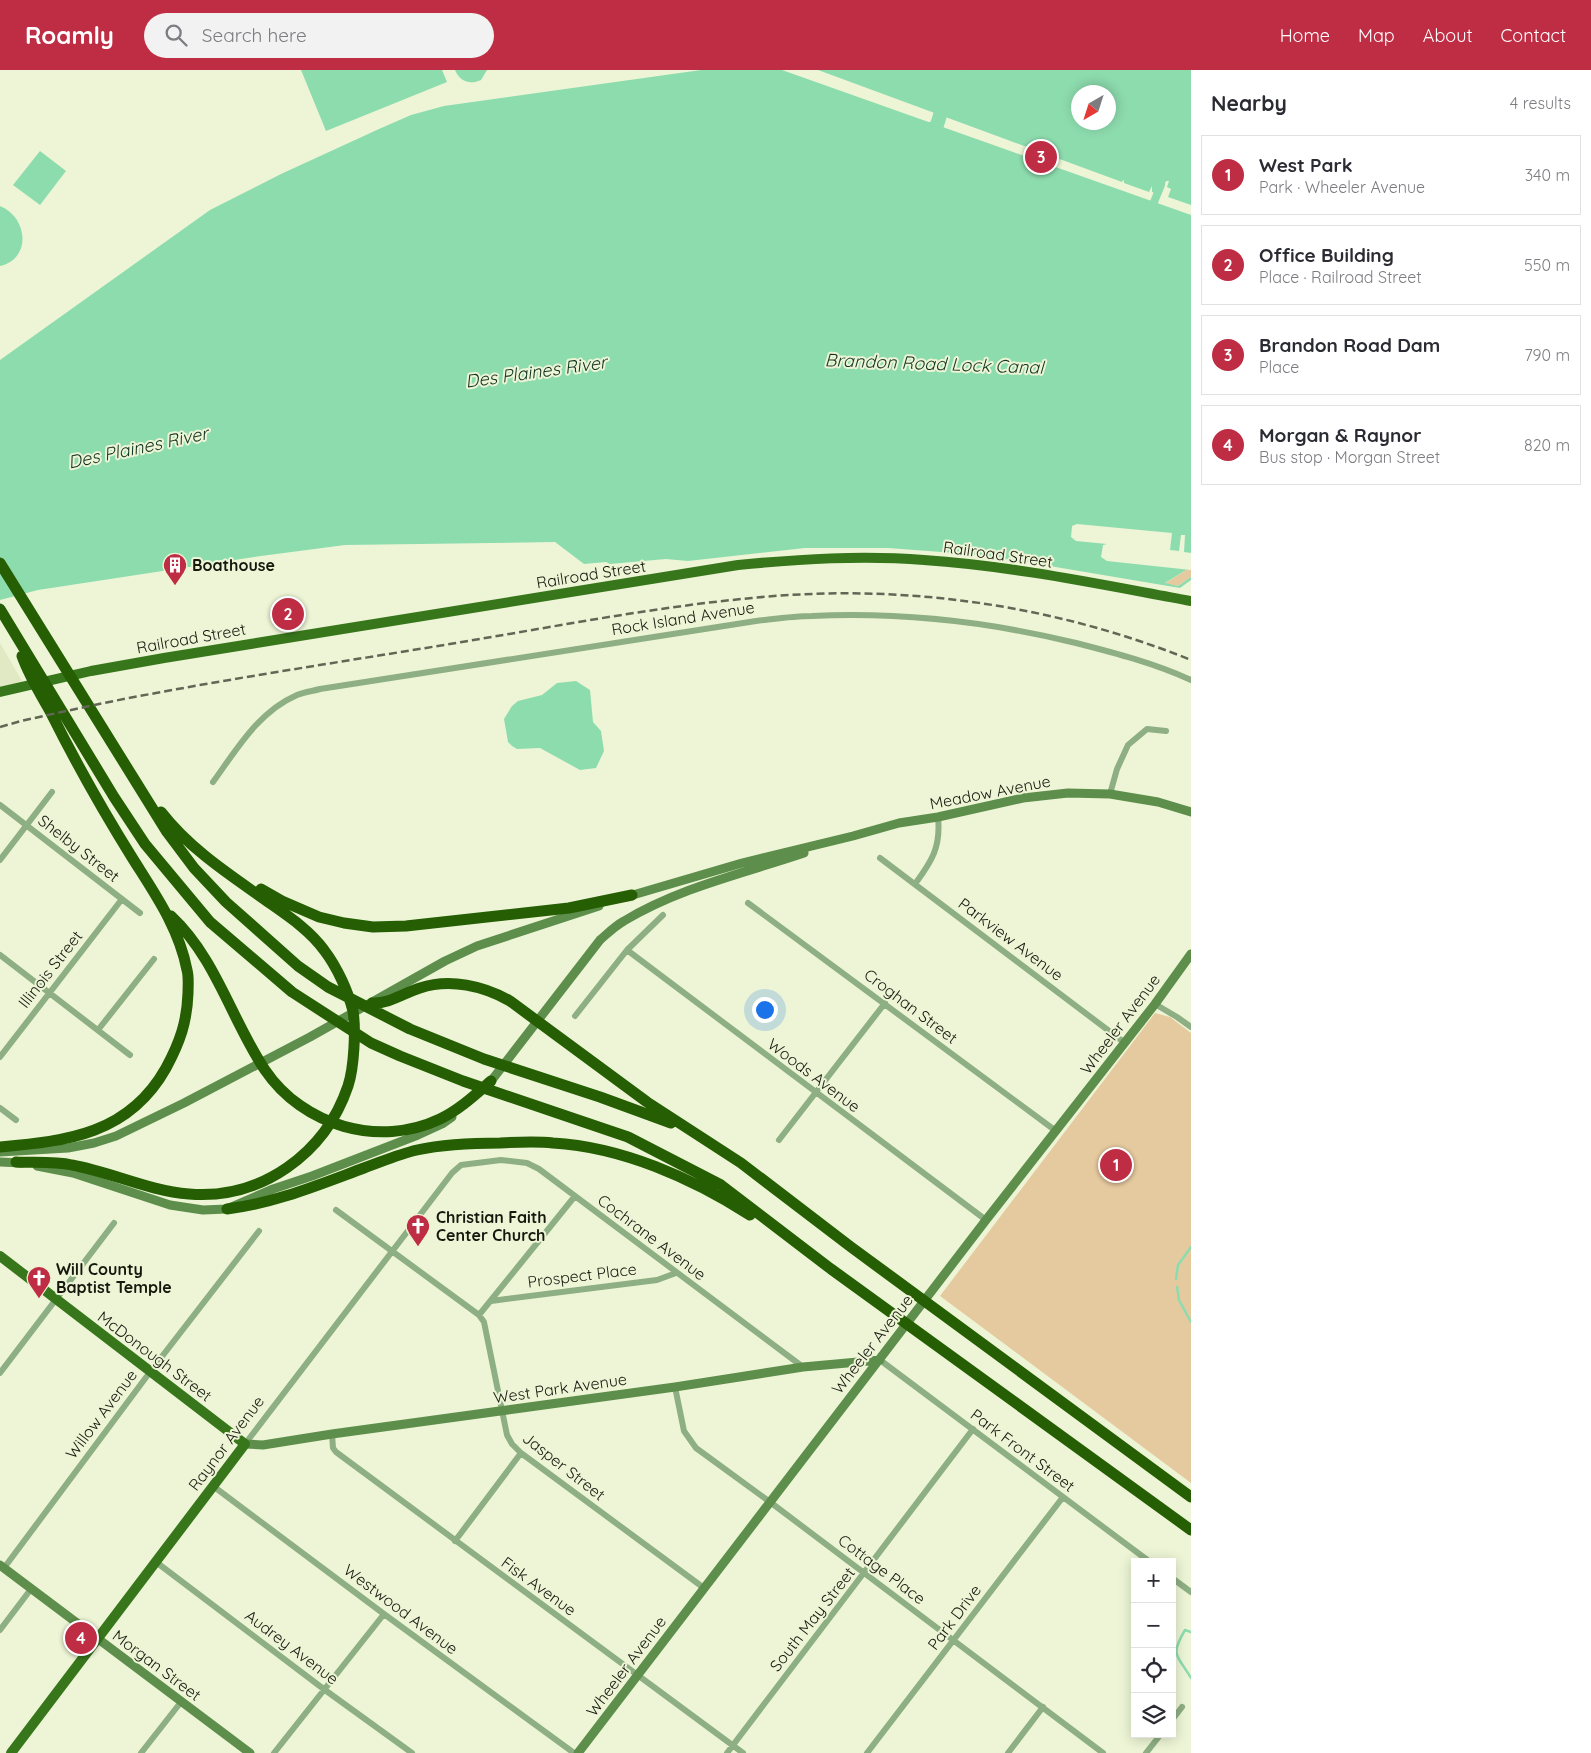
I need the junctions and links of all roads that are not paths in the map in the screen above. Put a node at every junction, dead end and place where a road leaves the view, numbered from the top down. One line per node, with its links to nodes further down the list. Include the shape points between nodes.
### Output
1 (0, 563): 8 (highway)
2 (1191, 601): 6 (main road, Railroad Street, via 986,566 872,558 783,561 738,565 164,658)
3 (0, 609): 4 (highway)
4 (15, 633): 24 (highway, via 24,661 100,806); 61 (highway, via 145,844 210,922 292,992 371,1042 463,1081 628,1137 721,1185)
5 (1191, 680): 9 (street, Rock Island Avenue, via 1126,655 1043,635 973,623 891,615 812,616 756,621 298,695 272,709 252,728)
6 (0, 692)
7 (1166, 731): 11 (street, via 1148,729 1128,745)
8 (134, 780): 19 (highway, via 186,841); 45 (highway, via 166,832 213,889 268,941 328,987 410,1030)
9 (213, 782)
10 (52, 792): 15 (street)
11 (1110, 794): 13 (street, Meadow Avenue, via 1158,802); 14 (street, Meadow Avenue, via 1068,793 1023,798)
12 (0, 805): 15 (street, Shelby Street)
13 (1191, 812)
14 (938, 817): 16 (street, Meadow Avenue, via 899,823); 20 (street, via 938,844 931,864)
15 (27, 825): 18 (street); 22 (street, Shelby Street)
16 (853, 836): 21 (street, via 742,863); 41 (street, via 696,887 622,922 600,940)
17 (880, 858): 20 (street, Parkview Avenue)
18 (0, 860)
19 (214, 864): 21 (highway, via 318,917 373,927 569,908); 51 (highway, via 306,929 324,950 341,979 353,1012 354,1041 352,1069 336,1115 304,1156 290,1167 253,1186 229,1193 173,1192 74,1165)
20 (915, 884): 38 (street, Parkview Avenue)
21 (632, 896): 32 (street, via 476,946)
22 (122, 899): 25 (street, Shelby Street); 31 (street, Illinois Street)
23 (748, 903): 33 (street, Croghan Street)
24 (163, 908): 41 (highway, via 192,939 264,1069 296,1103 315,1115 362,1131 411,1129 441,1119); 48 (highway, via 176,934 188,972 187,1014 178,1046 162,1076 142,1100 99,1129 78,1137)
25 (140, 914)
26 (663, 915): 27 (street)
27 (627, 950): 35 (street); 42 (street, Woods Avenue)
28 (1191, 954): 34 (street, Wheeler Avenue)
29 (0, 955): 31 (street)
30 (154, 959): 37 (street)
31 (49, 992): 37 (street); 40 (street, Illinois Street)
32 (372, 1003): 45 (highway, via 381,1004 420,988 447,984 467,985 501,995); 49 (street, via 116,1136 68,1148)
33 (885, 1004): 42 (street); 46 (street, Croghan Street)
34 (1155, 1004): 36 (street); 38 (street, Wheeler Avenue)
35 (575, 1016)
36 (1191, 1028)
37 (98, 1030): 39 (street)
38 (1125, 1043): 46 (street, Wheeler Avenue)
39 (130, 1055)
40 (0, 1057)
41 (492, 1081): 54 (street, via 474,1100 442,1124)
42 (816, 1093): 47 (street); 56 (street, Woods Avenue)
43 (0, 1108): 44 (street)
44 (16, 1120)
45 (688, 1130): 78 (highway, via 741,1163)
46 (1056, 1132): 56 (street, Wheeler Avenue)
47 (779, 1140)
48 (0, 1147)
49 (0, 1152)
50 (0, 1162): 51 (street)
51 (16, 1162): 54 (street, via 73,1173 170,1205 203,1210)
52 (474, 1162): 53 (street, Cochrane Avenue, via 512,1160 527,1163); 59 (street, Raynor Avenue, via 461,1165 452,1173)
53 (575, 1196): 62 (street, Cochrane Avenue); 64 (street)
54 (226, 1209): 61 (highway, via 281,1198 417,1150 462,1143 553,1142 636,1159 685,1179 731,1203)
55 (336, 1210): 59 (street)
56 (986, 1220): 66 (street, Wheeler Avenue)
57 (114, 1223): 63 (street)
58 (259, 1231): 68 (street, Willow Avenue)
59 (391, 1252): 65 (street); 74 (street, Raynor Avenue)
60 (0, 1256): 63 (main road, McDonough Street)
61 (831, 1269): 80 (highway)
62 (676, 1273): 64 (street, Prospect Place, via 657,1280); 67 (street, Cochrane Avenue)
63 (56, 1299): 68 (main road, McDonough Street); 69 (street)
64 (491, 1301): 65 (street)
65 (479, 1315): 71 (street, Jasper Street, via 484,1322)
66 (880, 1360): 67 (street, West Park Avenue); 72 (street, Park Front Street); 79 (street, Wheeler Avenue)
67 (803, 1366): 70 (street, West Park Avenue)
68 (150, 1372): 74 (main road, McDonough Street); 84 (street, Willow Avenue)
69 (0, 1374)
70 (675, 1387): 71 (street, West Park Avenue); 79 (street, Cottage Place, via 684,1431 696,1448)
71 (503, 1411): 73 (street, West Park Avenue); 75 (street, Jasper Street, via 507,1435)
72 (973, 1429): 77 (street, Park Front Street); 85 (street, South May Street)
73 (332, 1434): 74 (street, West Park Avenue, via 262,1445); 81 (street, Fisk Avenue, via 336,1452)
74 (245, 1444): 76 (main road, Raynor Avenue)
75 (521, 1453): 81 (street); 87 (street, Jasper Street)
76 (213, 1486): 83 (main road, Raynor Avenue); 90 (street, Westwood Avenue)
77 (1063, 1497): 82 (street, Park Front Street); 93 (street, Park Drive)
78 (1191, 1497)
79 (770, 1502): 85 (street, Cottage Place); 87 (street, Wheeler Avenue)
80 (1191, 1530)
81 (454, 1541): 94 (street, Fisk Avenue)
82 (1145, 1558)
83 (156, 1562): 92 (main road, Raynor Avenue); 95 (street, Audrey Avenue)
84 (2, 1566): 88 (street, Morgan Street)
85 (864, 1574): 93 (street, Cottage Place); 101 (street, South May Street)
86 (1176, 1581): 89 (street)
87 (704, 1588): 94 (street, Wheeler Avenue)
88 (31, 1589): 91 (street); 92 (street, Morgan Street)
89 (1191, 1592)
90 (384, 1614): 95 (street); 107 (street, Westwood Avenue)
91 (0, 1630)
92 (97, 1639): 96 (street, Morgan Street); 102 (main road, Raynor Avenue)
93 (953, 1641): 97 (street, Cottage Place); 111 (street, Park Drive)
94 (638, 1676): 101 (street, Fisk Avenue); 108 (street, Wheeler Avenue)
95 (325, 1690): 105 (street); 106 (street, Audrey Avenue)
96 (181, 1702): 103 (street); 104 (street, Morgan Street)
97 (1043, 1707): 112 (street); 113 (street, Cottage Place)
98 (1182, 1707): 99 (street)
99 (1176, 1715)
100 (1158, 1738): 114 (street)
101 (733, 1745): 109 (street, South May Street); 110 (street, Fisk Avenue)
102 (11, 1753)
103 (142, 1753)
104 (250, 1753)
105 (274, 1753)
106 (412, 1753)
107 (574, 1753)
108 (578, 1753)
109 (727, 1753)
110 (743, 1753)
111 (867, 1753)
112 (1008, 1753)
113 (1103, 1753)
114 (1146, 1753)

